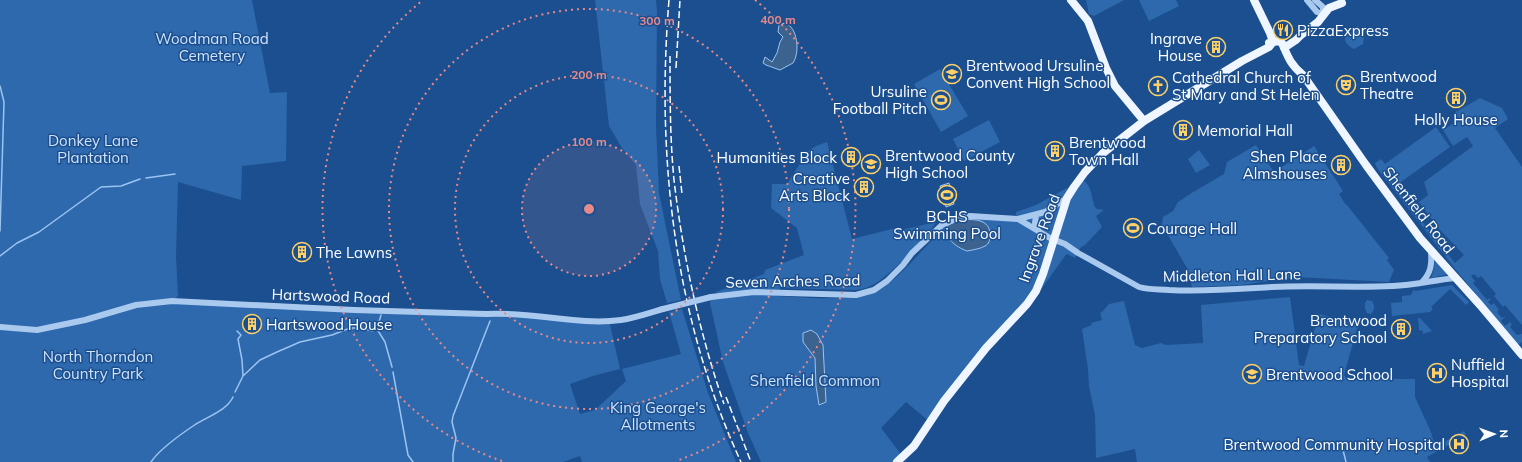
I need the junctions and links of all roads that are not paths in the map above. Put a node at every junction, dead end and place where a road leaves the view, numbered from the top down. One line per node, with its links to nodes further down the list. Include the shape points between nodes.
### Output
1 (1071, 0): 9 (main road, via 1088,21 1115,86)
2 (1254, 0): 7 (main road)
3 (1307, 0): 6 (street)
4 (1315, 0): 6 (street, via 1323,7)
5 (1343, 1): 6 (main road, via 1331,14)
6 (1323, 14): 8 (main road, via 1318,22 1288,41)
7 (1273, 42): 8 (main road, via 1279,47); 9 (main road, Ingrave Road, via 1269,47)
8 (1288, 48): 15 (main road, Shenfield Road, via 1285,54 1303,75)
9 (1144, 121): 10 (main road, Ingrave Road, via 1103,153 1074,187)
10 (1068, 198): 11 (street, Seven Arches Road, via 1045,212); 14 (main road, Ingrave Road)
11 (1036, 214): 12 (street, Seven Arches Road); 13 (street, via 1035,223)
12 (1018, 219): 13 (street, Seven Arches Road); 18 (street, Seven Arches Road, bridge, via 970,216 946,222 912,253 887,281 865,293 856,295 754,292 710,297)
13 (1039, 232): 14 (street, Seven Arches Road)
14 (1055, 239): 17 (street, Middleton Hall Lane, via 1146,289 1184,291 1304,286 1372,287 1416,285); 21 (main road, Ingrave Road, via 1036,291 1027,304 986,348 944,401 914,446)
15 (1431, 252): 16 (main road, Shenfield Road); 17 (street, via 1431,269 1428,277)
16 (1456, 278): 17 (street, Middleton Hall Lane); 20 (main road, Shenfield Road)
17 (1422, 282)
18 (663, 309): 19 (street, Hartswood Road, via 621,320 604,321 506,313 356,310 172,301 136,305 85,320 37,330)
19 (0, 327)
20 (1522, 355)
21 (897, 462)

